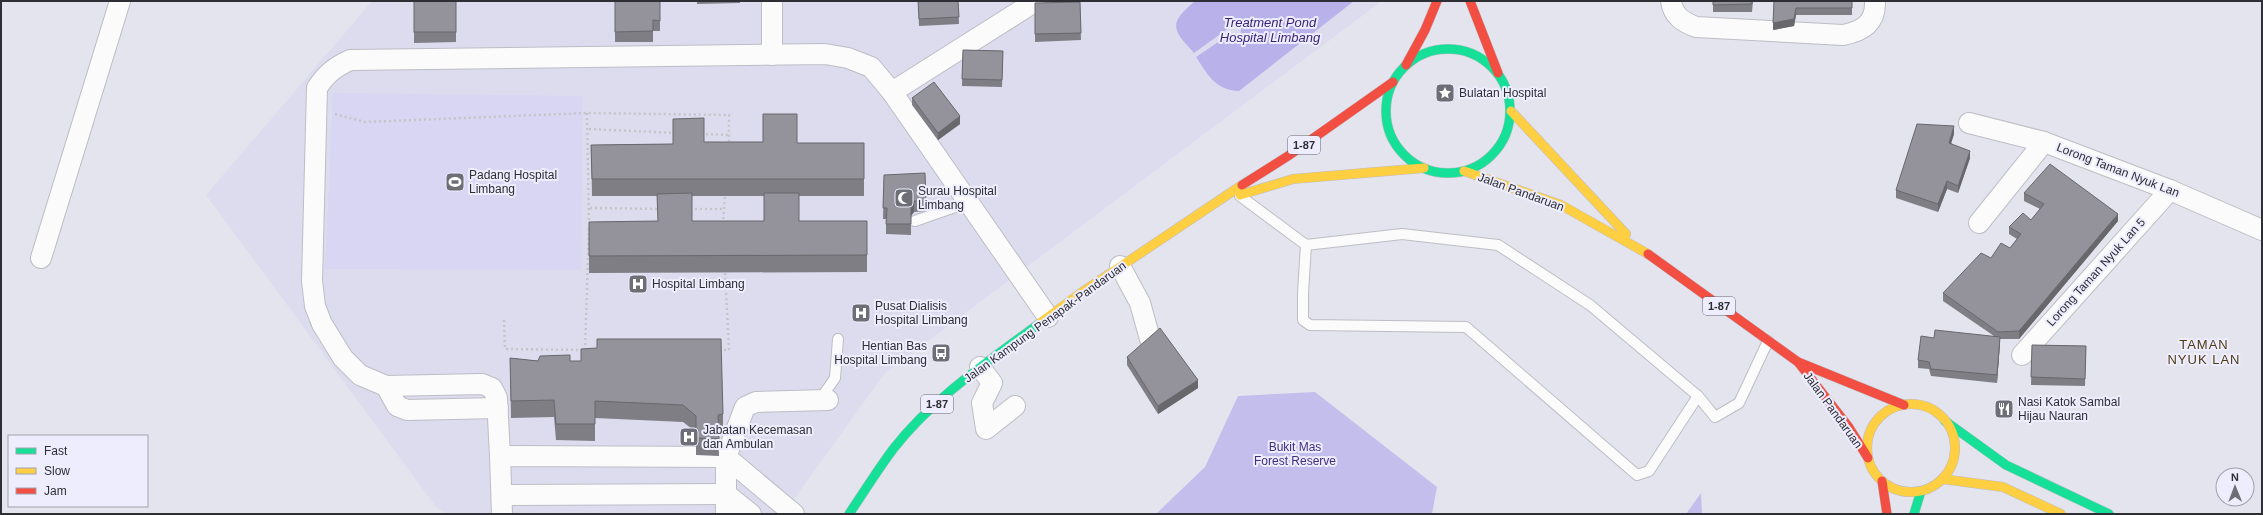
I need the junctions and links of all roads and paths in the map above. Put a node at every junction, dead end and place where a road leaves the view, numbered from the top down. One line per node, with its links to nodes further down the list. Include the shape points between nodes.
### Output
1 (120, 1): 40 (street)
2 (772, 1): 8 (street)
3 (1036, 1): 12 (street)
4 (1437, 1): 9 (main road)
5 (1470, 1): 10 (main road)
6 (1671, 1): 7 (street, via 1677,17 1696,27 1843,35 1859,32 1870,22 1876,9)
7 (1875, 1)
8 (772, 55): 12 (street, via 825,54 848,58 871,67); 13 (street, via 350,60 335,67 324,77 318,88)
9 (1406, 66): 10 (main road, via 1423,54 1443,49 1457,50 1482,59); 11 (main road)
10 (1498, 73): 14 (main road, via 1507,91)
11 (1393, 82): 23 (main road, via 1387,101 1387,122 1394,141 1406,157); 29 (main road, Jalan Kampung Penapak-Pandaruan / 1-87, via 1288,156)
12 (892, 92): 28 (street)
13 (316, 109): 15 (path, via 365,122); 59 (street, via 312,281 315,306 322,324 343,358 360,375 386,386 488,385 496,393)
14 (1511, 111): 24 (main road, via 1507,131 1498,149 1483,163); 39 (main road, Jalan Pandaruan / 1-87)
15 (587, 113): 17 (path); 20 (path, via 729,115)
16 (1969, 123): 21 (street, Lorong Taman Nyuk Lan)
17 (589, 129): 18 (path); 30 (path)
18 (683, 133)
19 (698, 134): 20 (path)
20 (730, 135): 22 (path)
21 (2044, 142): 26 (street, Lorong Taman Nyuk Lan); 35 (street)
22 (729, 147)
23 (1424, 168): 24 (main road, via 1444,173); 27 (main road, Jalan Kampung Penapak-Pandaruan / 1-87, via 1293,179)
24 (1464, 171): 39 (main road, Jalan Pandaruan / 1-87, via 1561,205)
25 (725, 189): 33 (path)
26 (2170, 190): 37 (street, Lorong Taman Nyuk Lan); 51 (street, Lorong Taman Nyuk Lan 5)
27 (1240, 195): 29 (main road, Jalan Kampung Penapak-Pandaruan / 1-87); 38 (lane)
28 (969, 202): 34 (lane); 43 (street)
29 (1212, 204): 42 (main road, Jalan Kampung Penapak-Pandaruan / 1-87)
30 (590, 208): 31 (path); 48 (path)
31 (660, 209)
32 (684, 209): 33 (path)
33 (723, 209): 36 (path)
34 (916, 221)
35 (1979, 223)
36 (723, 230)
37 (2262, 230)
38 (1306, 245): 54 (lane, via 1402,234 1498,245 1590,305); 54 (lane, via 1302,293 1305,323 1466,327 1637,475 1649,471)
39 (1641, 249): 47 (main road, Jalan Pandaruan / 1-87)
40 (41, 258)
41 (725, 265): 50 (path, via 729,350)
42 (1120, 266): 43 (main road, Jalan Kampung Penapak-Pandaruan / 1-87); 45 (street, via 1140,303)
43 (1048, 317): 53 (main road, Jalan Kampung Penapak-Pandaruan / 1-87)
44 (504, 320): 48 (path, via 505,349)
45 (1150, 339)
46 (838, 340): 55 (lane, via 835,378)
47 (1768, 341): 52 (main road, Jalan Pandaruan / 1-87); 54 (lane, via 1738,403 1715,417)
48 (585, 350): 49 (path)
49 (592, 350)
50 (713, 350)
51 (2022, 355)
52 (1798, 362): 56 (main road, Jalan Pandaruan / 1-87); 61 (main road, Jalan Pandaruan / 1-87, via 1848,426)
53 (980, 367): 57 (street, via 992,383 982,403 986,429); 71 (main road, Jalan Kampung Penapak-Pandaruan / 1-87, via 930,410 894,448)
54 (1698, 396)
55 (823, 400): 60 (street, via 750,404 743,412)
56 (1904, 404): 58 (main road, via 1920,405 1934,410); 61 (main road, via 1890,409 1875,424 1866,444)
57 (1015, 406)
58 (1945, 421): 62 (main road, via 1953,435 1955,450 1951,466); 75 (main road, via 2006,465)
59 (500, 456): 60 (street); 65 (street)
60 (726, 457): 66 (street); 70 (street)
61 (1868, 458): 63 (main road, via 1873,471)
62 (1942, 479): 64 (main road); 74 (main road, via 2003,487)
63 (1882, 481): 64 (main road, via 1894,489 1907,492); 72 (main road)
64 (1921, 491): 73 (main road)
65 (502, 494): 66 (street); 67 (street)
66 (726, 494): 68 (street); 69 (street)
67 (502, 514)
68 (726, 514)
69 (751, 514)
70 (794, 514)
71 (849, 514)
72 (1887, 514)
73 (1914, 514)
74 (2061, 514)
75 (2109, 514)

